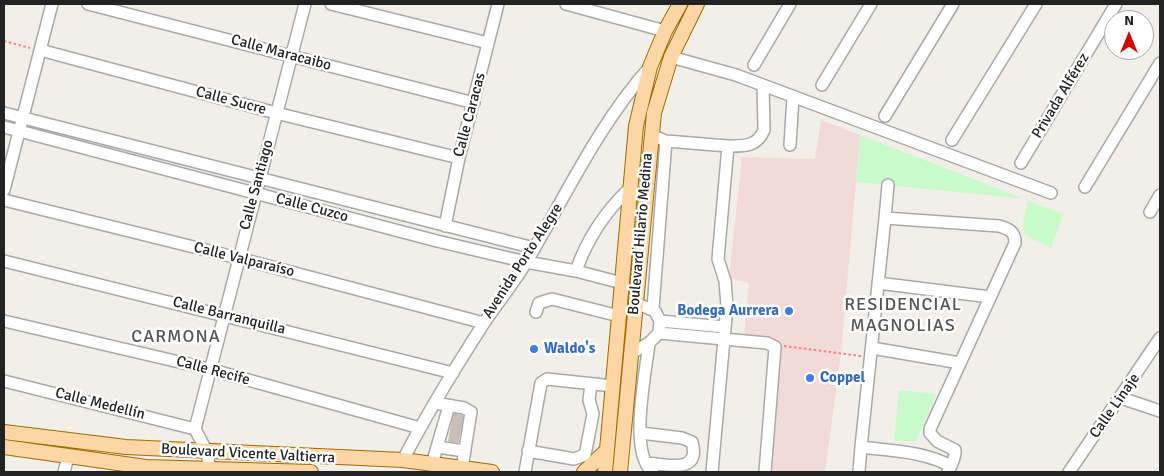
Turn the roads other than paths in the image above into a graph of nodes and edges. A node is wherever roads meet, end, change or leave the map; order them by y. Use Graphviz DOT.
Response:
graph roads {
  1 [pos="52,4"];
  2 [pos="88,4"];
  3 [pos="305,4"];
  4 [pos="330,4"];
  5 [pos="498,4"];
  6 [pos="566,4"];
  7 [pos="680,4"];
  8 [pos="697,4"];
  9 [pos="790,4"];
  10 [pos="872,4"];
  11 [pos="954,4"];
  12 [pos="1036,4"];
  13 [pos="1116,4"];
  14 [pos="665,31"];
  15 [pos="488,43"];
  16 [pos="40,50"];
  17 [pos="291,56"];
  18 [pos="671,57"];
  19 [pos="1160,64"];
  20 [pos="754,65"];
  21 [pos="650,67"];
  22 [pos="822,85"];
  23 [pos="763,86"];
  24 [pos="793,97"];
  25 [pos="474,103"];
  26 [pos="4,113"];
  27 [pos="276,113"];
  28 [pos="885,116"];
  29 [pos="22,117"];
  30 [pos="4,126"];
  31 [pos="20,130"];
  32 [pos="651,135"];
  33 [pos="666,140"];
  34 [pos="952,140"];
  35 [pos="790,145"];
  36 [pos="728,146"];
  37 [pos="459,158"];
  38 [pos="1021,163"];
  39 [pos="258,179"];
  40 [pos="888,185"];
  41 [pos="1085,187"];
  42 [pos="629,189"];
  43 [pos="4,190"];
  44 [pos="1051,193"];
  45 [pos="255,194"];
  46 [pos="1160,195"];
  47 [pos="4,200"];
  48 [pos="1150,212"];
  49 [pos="885,218"];
  50 [pos="444,226"];
  51 [pos="534,248"];
  52 [pos="238,258"];
  53 [pos="4,261"];
  54 [pos="526,262"];
  55 [pos="576,271"];
  56 [pos="622,283"];
  57 [pos="878,283"];
  58 [pos="990,297"];
  59 [pos="635,303"];
  60 [pos="652,308"];
  61 [pos="536,312"];
  62 [pos="224,314"];
  63 [pos="618,316"];
  64 [pos="4,321"];
  65 [pos="660,321"];
  66 [pos="484,324"];
  67 [pos="725,332"];
  68 [pos="659,333"];
  69 [pos="1160,338"];
  70 [pos="649,343"];
  71 [pos="871,353"];
  72 [pos="630,354"];
  73 [pos="960,363"];
  74 [pos="209,370"];
  75 [pos="453,373"];
  76 [pos="4,380"];
  77 [pos="591,384"];
  78 [pos="613,386"];
  79 [pos="1121,398"];
  80 [pos="434,403"];
  81 [pos="449,406"];
  82 [pos="1160,411"];
  83 [pos="420,428"];
  84 [pos="195,429"];
  85 [pos="4,432"];
  86 [pos="641,433"];
  87 [pos="437,446"];
  88 [pos="4,447"];
  89 [pos="862,447"];
  90 [pos="607,450"];
  91 [pos="465,451"];
  92 [pos="528,451"];
  93 [pos="207,452"];
  94 [pos="68,457"];
  95 [pos="403,460"];
  96 [pos="646,463"];
  97 [pos="432,464"];
  98 [pos="462,468"];
  99 [pos="623,469"];
  100 [pos="950,469"];
  101 [pos="210,471"];
  102 [pos="859,471"];
  103 [pos="64,472"];
  104 [pos="311,472"];
  105 [pos="492,472"];
  106 [pos="525,472"];
  107 [pos="584,472"];
  108 [pos="605,472"];
  109 [pos="653,472"];
  110 [pos="712,472"];
  111 [pos="765,472"];
  112 [pos="1069,472"];
  1 -- 16 [label="street"];
  2 -- 17 [label="street, Calle Maracaibo"];
  3 -- 17 [label="street, Calle Santiago"];
  4 -- 15 [label="street"];
  5 -- 15 [label="street, Calle Caracas"];
  6 -- 14 [label="street"];
  7 -- 14 [label="main road, Boulevard Hilario Medina"];
  8 -- 18 [label="main road, Boulevard Hilario Medina"];
  9 -- 20 [label="street"];
  10 -- 22 [label="street"];
  11 -- 28 [label="street"];
  12 -- 34 [label="street"];
  13 -- 38 [label="street, Privada Alférez"];
  14 -- 21 [label="main road, Boulevard Hilario Medina"];
  15 -- 25 [label="street, Calle Caracas"];
  16 -- 27 [label="street, Calle Sucre"];
  16 -- 29 [label="street"];
  17 -- 25 [label="street, Calle Maracaibo"];
  17 -- 27 [label="street, Calle Santiago"];
  18 -- 23 [label="street"];
  18 -- 32 [label="main road, Boulevard Hilario Medina"];
  19 -- 41 [label="street"];
  21 -- 42 [label="main road, Boulevard Hilario Medina"];
  21 -- 51 [label="street, Avenida Porto Alegre"];
  23 -- 24 [label="street"];
  23 -- 36 [label="street"];
  24 -- 35 [label="street"];
  24 -- 44 [label="street"];
  25 -- 37 [label="street, Calle Caracas"];
  26 -- 29 [label="street, Calle Cuzco"];
  27 -- 37 [label="street, Calle Sucre"];
  27 -- 39 [label="street, Calle Santiago"];
  29 -- 31 [label="street"];
  29 -- 39 [label="street, Calle Cuzco"];
  30 -- 31 [label="street, Calle Cuzco"];
  31 -- 43 [label="street"];
  31 -- 45 [label="street, Calle Cuzco"];
  32 -- 33 [label="street"];
  32 -- 59 [label="main road, Boulevard Hilario Medina"];
  33 -- 36 [label="street"];
  33 -- 60 [label="street"];
  36 -- 67 [label="street"];
  37 -- 50 [label="street, Calle Caracas"];
  39 -- 45 [label="street, Calle Santiago"];
  39 -- 50 [label="street, Calle Cuzco"];
  40 -- 49 [label="street"];
  42 -- 55 [label="street"];
  42 -- 56 [label="main road, Boulevard Hilario Medina"];
  45 -- 52 [label="street, Calle Santiago"];
  45 -- 54 [label="street, Calle Cuzco"];
  46 -- 48 [label="street"];
  47 -- 52 [label="street, Calle Valparaíso"];
  49 -- 57 [label="street"];
  49 -- 58 [label="street"];
  50 -- 51 [label="street, Calle Cuzco"];
  51 -- 54 [label="street, Avenida Porto Alegre"];
  52 -- 62 [label="street, Calle Santiago"];
  52 -- 66 [label="street, Calle Valparaíso"];
  53 -- 62 [label="street, Calle Barranquilla"];
  54 -- 55 [label="street, Calle Cuzco"];
  54 -- 66 [label="street, Avenida Porto Alegre"];
  55 -- 56 [label="street, Calle Cuzco"];
  56 -- 63 [label="main road, Boulevard Hilario Medina"];
  57 -- 58 [label="street"];
  57 -- 71 [label="street"];
  58 -- 73 [label="street"];
  59 -- 60 [label="street"];
  59 -- 72 [label="main road, Boulevard Hilario Medina"];
  60 -- 65 [label="street"];
  61 -- 63 [label="street"];
  62 -- 74 [label="street, Calle Santiago"];
  62 -- 75 [label="street, Calle Barranquilla"];
  63 -- 78 [label="main road, Boulevard Hilario Medina"];
  64 -- 74 [label="street, Calle Recife"];
  65 -- 67 [label="street"];
  65 -- 68 [label="street"];
  66 -- 75 [label="street, Avenida Porto Alegre"];
  67 -- 68 [label="street"];
  67 -- 110 [label="street"];
  67 -- 111 [label="street"];
  68 -- 70 [label="street"];
  69 -- 79 [label="street, Calle Linaje"];
  70 -- 72 [label="street"];
  70 -- 86 [label="street"];
  71 -- 73 [label="street"];
  71 -- 89 [label="street"];
  72 -- 99 [label="main road, Boulevard Hilario Medina"];
  73 -- 100 [label="street"];
  74 -- 83 [label="street, Calle Recife"];
  74 -- 84 [label="street, Calle Santiago"];
  75 -- 80 [label="street, Avenida Porto Alegre"];
  76 -- 84 [label="street, Calle Medellín"];
  77 -- 78 [label="street"];
  77 -- 92 [label="street"];
  77 -- 92 [label="street"];
  78 -- 90 [label="main road, Boulevard Hilario Medina"];
  79 -- 82 [label="street"];
  79 -- 112 [label="street, Calle Linaje"];
  80 -- 81 [label="street"];
  80 -- 83 [label="street, Avenida Porto Alegre"];
  81 -- 87 [label="street"];
  81 -- 91 [label="street"];
  83 -- 95 [label="street, Avenida Porto Alegre"];
  84 -- 93 [label="street"];
  85 -- 93 [label="main road, Boulevard Vicente Valtierra"];
  86 -- 96 [label="street"];
  86 -- 96 [label="street"];
  87 -- 91 [label="street"];
  87 -- 97 [label="street"];
  88 -- 94 [label="main road, Boulevard Vicente Valtierra"];
  89 -- 100 [label="street"];
  89 -- 102 [label="street"];
  90 -- 107 [label="main road"];
  90 -- 108 [label="main road, Boulevard Hilario Medina"];
  91 -- 98 [label="street"];
  92 -- 106 [label="street"];
  93 -- 95 [label="main road, Boulevard Vicente Valtierra"];
  93 -- 101 [label="street"];
  94 -- 101 [label="main road, Boulevard Vicente Valtierra"];
  94 -- 103 [label="street"];
  95 -- 97 [label="main road, Boulevard Vicente Valtierra"];
  96 -- 109 [label="street"];
  97 -- 98 [label="main road, Boulevard Vicente Valtierra"];
  98 -- 105 [label="main road, Boulevard Vicente Valtierra"];
  101 -- 104 [label="main road, Boulevard Vicente Valtierra"];
}
